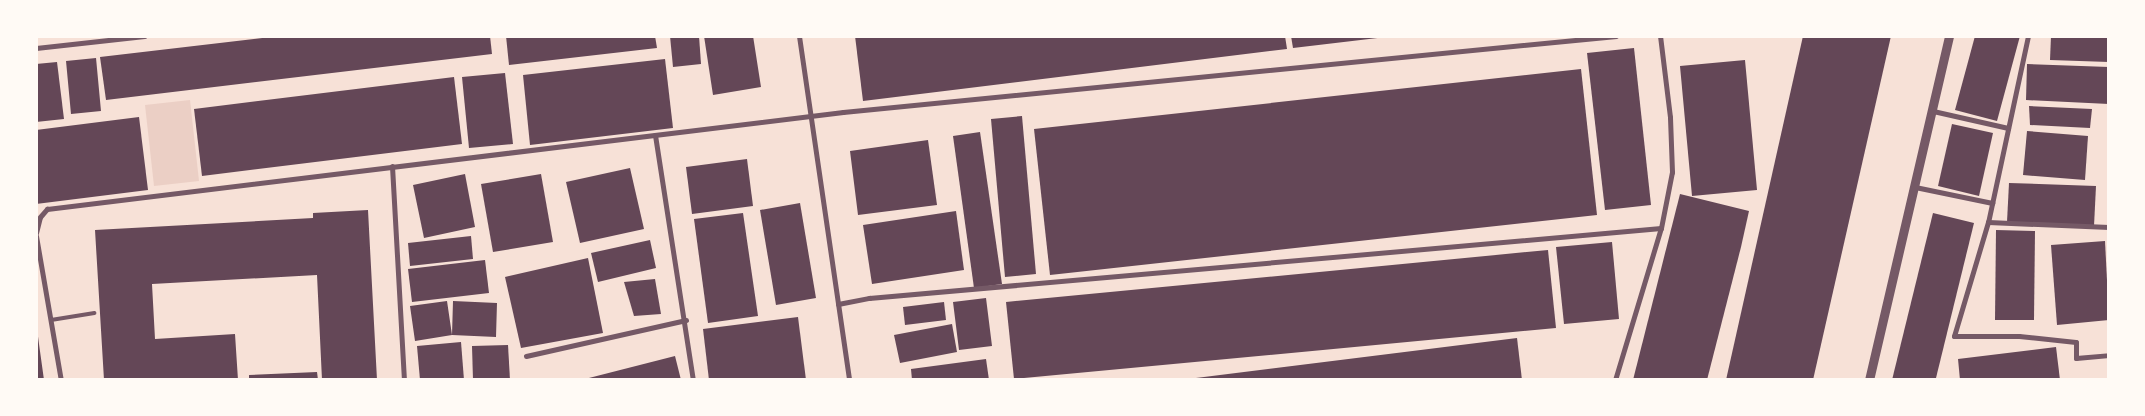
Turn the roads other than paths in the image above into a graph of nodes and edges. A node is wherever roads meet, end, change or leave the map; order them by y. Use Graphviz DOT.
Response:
graph roads {
  1 [pos="144,36"];
  2 [pos="799,36"];
  3 [pos="1616,36"];
  4 [pos="1660,36"];
  5 [pos="1949,36"];
  6 [pos="2028,36"];
  7 [pos="36,48"];
  8 [pos="1933,111"];
  9 [pos="812,116"];
  10 [pos="2008,128"];
  11 [pos="655,135"];
  12 [pos="392,166"];
  13 [pos="1915,188"];
  14 [pos="1992,203"];
  15 [pos="1988,222"];
  16 [pos="2109,227"];
  17 [pos="1661,228"];
  18 [pos="36,234"];
  19 [pos="838,304"];
  20 [pos="94,314"];
  21 [pos="51,320"];
  22 [pos="686,320"];
  23 [pos="2109,355"];
  24 [pos="526,356"];
  25 [pos="61,380"];
  26 [pos="404,380"];
  27 [pos="693,380"];
  28 [pos="849,380"];
  29 [pos="1615,380"];
  30 [pos="1869,380"];
  1 -- 7 [label="street"];
  2 -- 9 [label="street"];
  3 -- 9 [label="street"];
  4 -- 17 [label="street"];
  5 -- 8 [label="street"];
  6 -- 10 [label="street"];
  8 -- 10 [label="street"];
  8 -- 13 [label="street"];
  9 -- 11 [label="street"];
  9 -- 19 [label="street"];
  10 -- 14 [label="street"];
  11 -- 12 [label="street"];
  11 -- 22 [label="street"];
  12 -- 18 [label="street"];
  12 -- 26 [label="street"];
  13 -- 14 [label="street"];
  13 -- 30 [label="street"];
  14 -- 15 [label="street"];
  15 -- 16 [label="street"];
  15 -- 23 [label="street"];
  17 -- 19 [label="street"];
  17 -- 29 [label="street"];
  18 -- 21 [label="street"];
  19 -- 28 [label="street"];
  20 -- 21 [label="lane"];
  21 -- 25 [label="street"];
  22 -- 24 [label="street"];
  22 -- 27 [label="street"];
}
